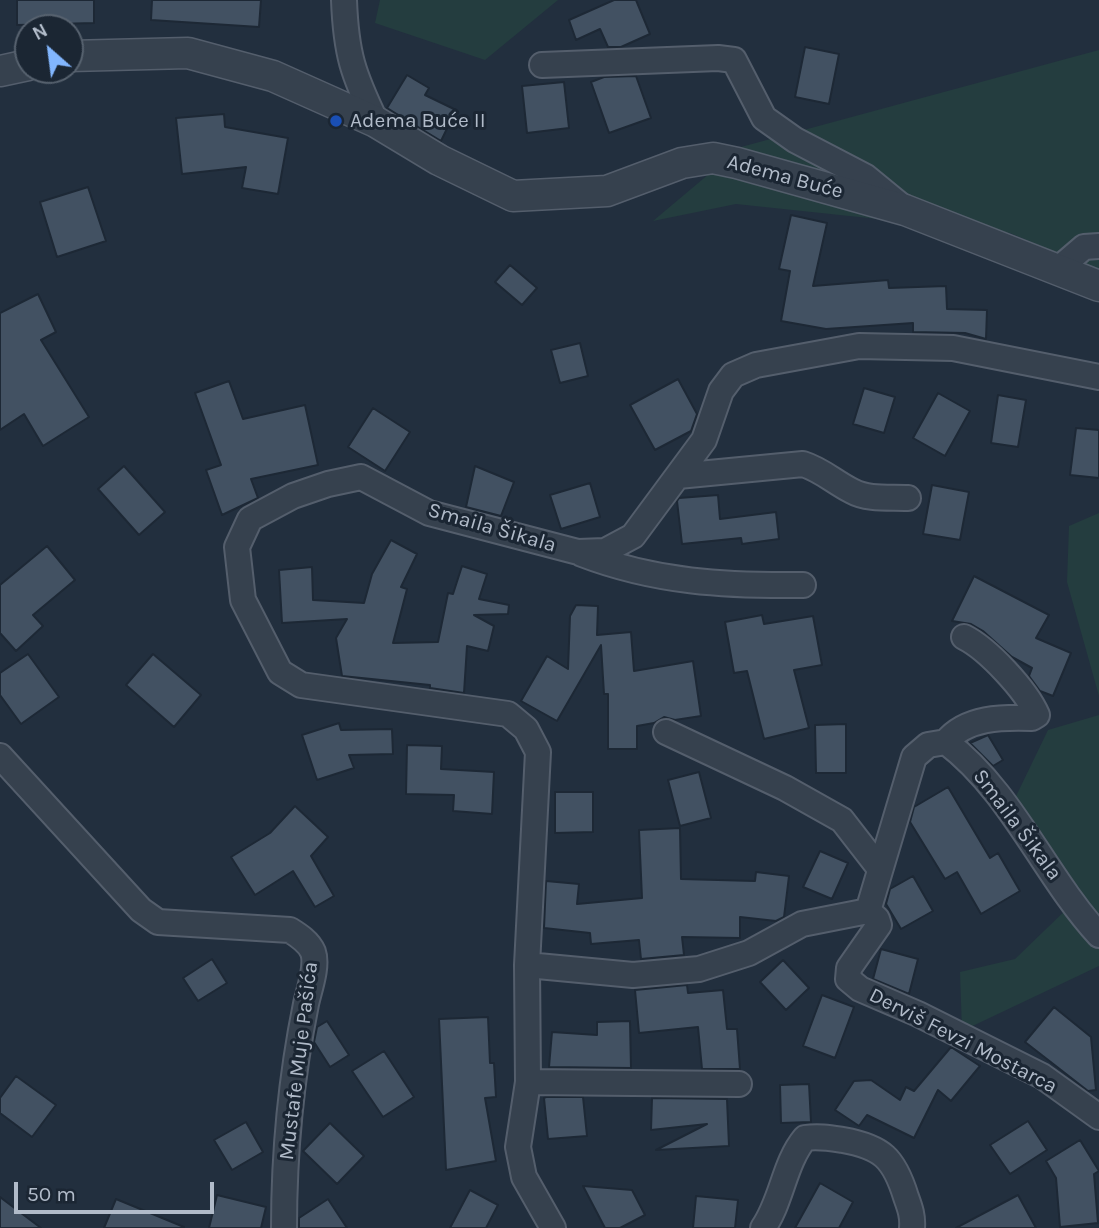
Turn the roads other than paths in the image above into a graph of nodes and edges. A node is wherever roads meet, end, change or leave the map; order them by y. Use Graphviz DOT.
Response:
graph roads {
  1 [pos="344,0"];
  2 [pos="84,56"];
  3 [pos="542,65"];
  4 [pos="376,122"];
  5 [pos="905,210"];
  6 [pos="1099,246"];
  7 [pos="1056,271"];
  8 [pos="1099,286"];
  9 [pos="1099,377"];
  10 [pos="678,476"];
  11 [pos="908,498"];
  12 [pos="578,552"];
  13 [pos="803,585"];
  14 [pos="964,637"];
  15 [pos="666,732"];
  16 [pos="946,742"];
  17 [pos="0,756"];
  18 [pos="880,869"];
  19 [pos="868,911"];
  20 [pos="1099,935"];
  21 [pos="527,965"];
  22 [pos="528,1082"];
  23 [pos="739,1084"];
  24 [pos="1099,1117"];
  25 [pos="284,1228"];
  26 [pos="553,1228"];
  27 [pos="764,1228"];
  28 [pos="912,1228"];
  1 -- 4 [label="street"];
  2 -- 4 [label="street, Adema Buće"];
  3 -- 5 [label="street, Adema Buće"];
  4 -- 5 [label="street, Adema Buće"];
  5 -- 7 [label="street, Adema Buće"];
  6 -- 7 [label="street"];
  7 -- 8 [label="street, Adema Buće"];
  9 -- 10 [label="street, Smaila Šikala"];
  10 -- 11 [label="street"];
  10 -- 12 [label="street, Smaila Šikala"];
  12 -- 13 [label="street"];
  12 -- 21 [label="street, Smaila Šikala"];
  14 -- 16 [label="street"];
  15 -- 18 [label="street"];
  16 -- 18 [label="street"];
  16 -- 20 [label="street, Smaila Šikala"];
  17 -- 25 [label="street, Mustafe Muje Pašića"];
  18 -- 19 [label="street"];
  19 -- 21 [label="street"];
  19 -- 24 [label="street, Derviš Fevzi Mostarca"];
  21 -- 22 [label="street, Smaila Šikala"];
  22 -- 23 [label="street"];
  22 -- 26 [label="street, Smaila Šikala"];
  27 -- 28 [label="street"];
}
